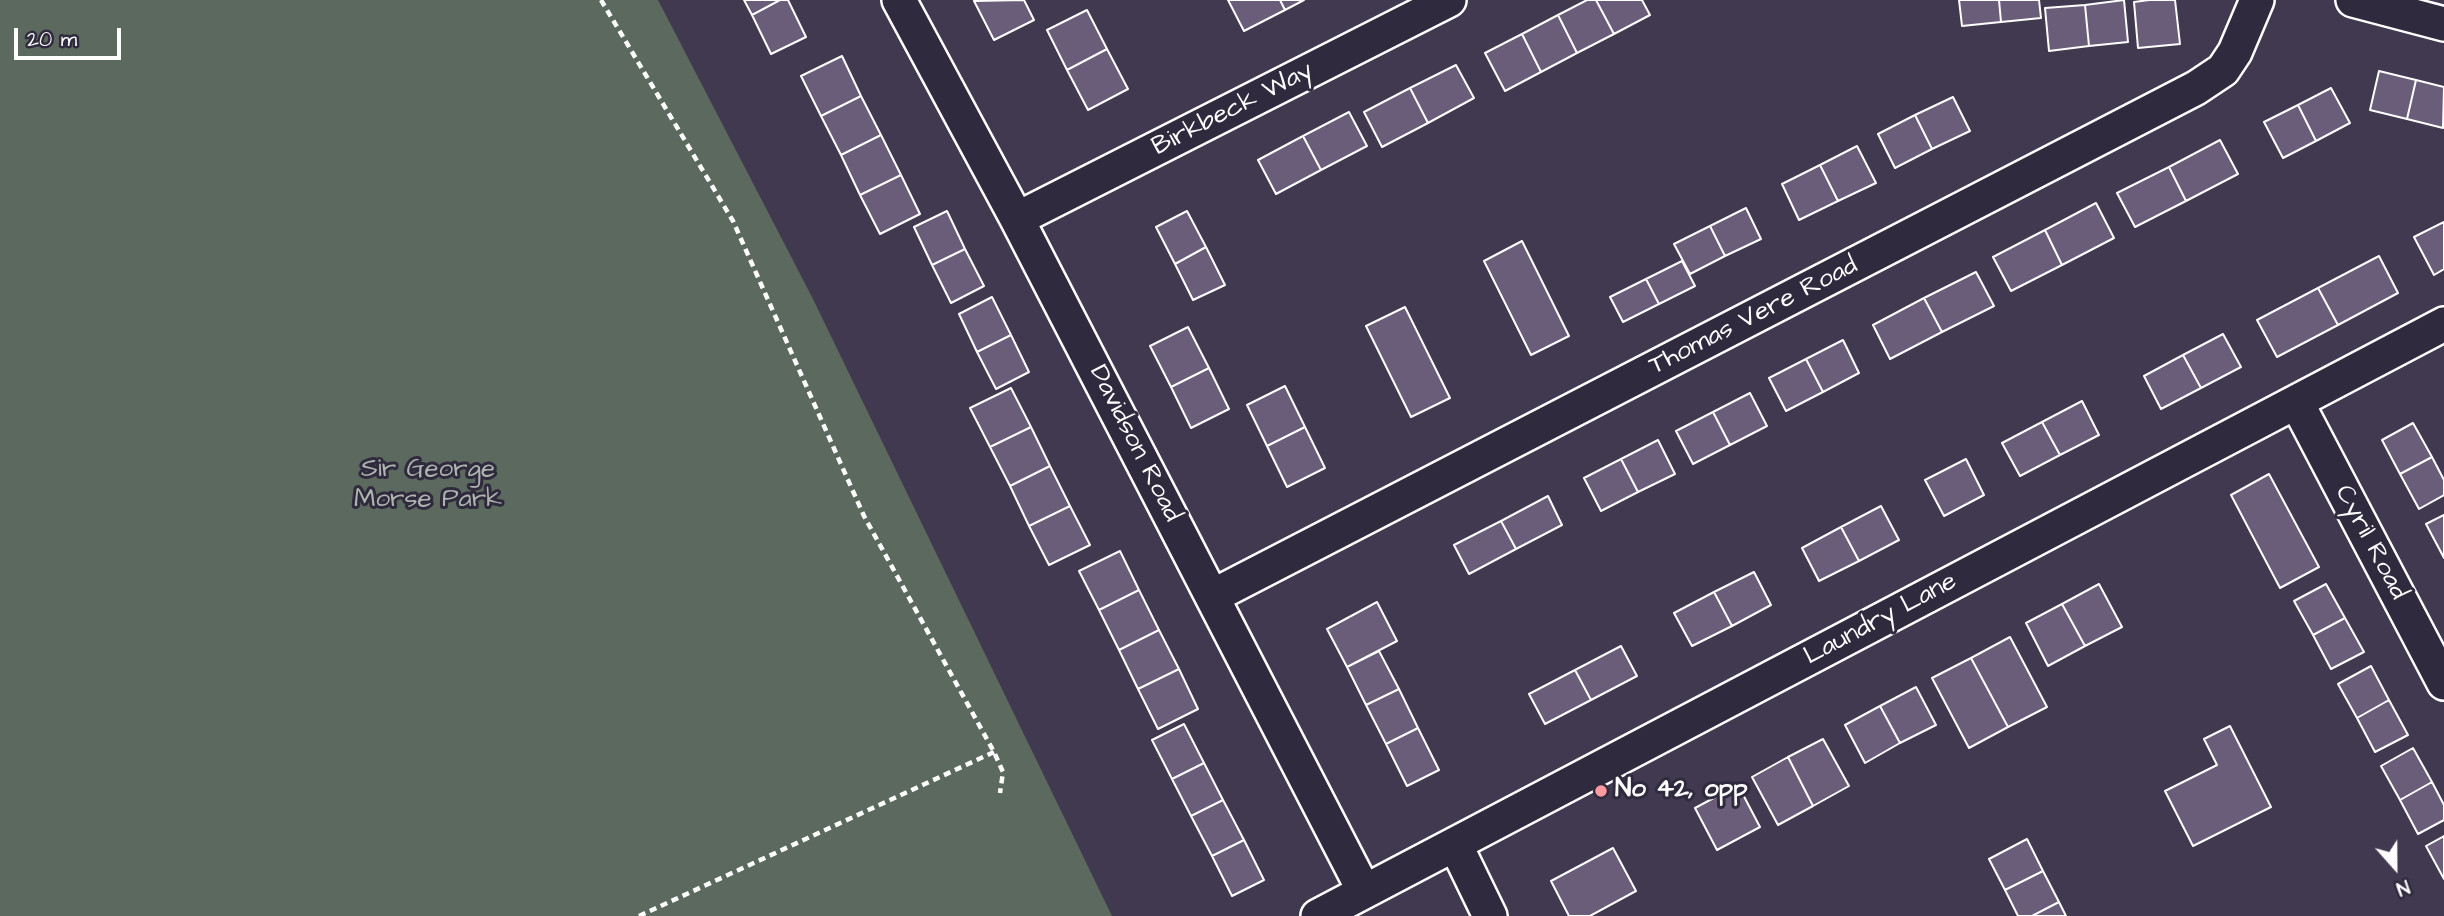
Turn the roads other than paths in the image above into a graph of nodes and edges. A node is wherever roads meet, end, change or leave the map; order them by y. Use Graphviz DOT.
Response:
graph roads {
  1 [pos="899,0"];
  2 [pos="1449,0"];
  3 [pos="2257,0"];
  4 [pos="2353,0"];
  5 [pos="2444,24"];
  6 [pos="1017,219"];
  7 [pos="2444,324"];
  8 [pos="2297,402"];
  9 [pos="1213,596"];
  10 [pos="2444,683"];
  11 [pos="1455,844"];
  12 [pos="1364,891"];
  13 [pos="1318,916"];
  14 [pos="1490,916"];
  1 -- 6 [label="street, Davidson Road"];
  2 -- 6 [label="street, Birkbeck Way"];
  3 -- 9 [label="street, Thomas Vere Road"];
  4 -- 5 [label="street"];
  6 -- 9 [label="street, Davidson Road"];
  7 -- 8 [label="street, Laundry Lane"];
  8 -- 10 [label="street, Cyril Road"];
  8 -- 11 [label="street, Laundry Lane"];
  9 -- 12 [label="street, Davidson Road"];
  11 -- 12 [label="street, Laundry Lane"];
  11 -- 14 [label="street"];
  12 -- 13 [label="street, Laundry Lane"];
}
